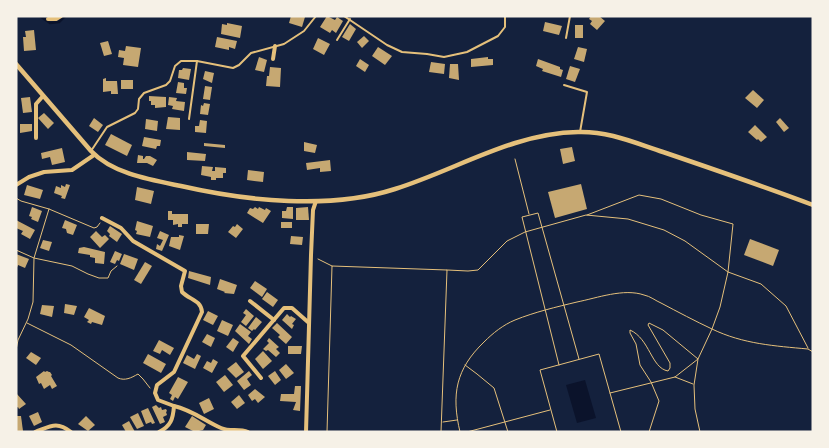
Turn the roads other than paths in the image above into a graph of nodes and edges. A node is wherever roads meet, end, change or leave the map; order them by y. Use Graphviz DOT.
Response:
graph roads {
  1 [pos="61,16"];
  2 [pos="316,16"];
  3 [pos="344,16"];
  4 [pos="505,16"];
  5 [pos="570,16"];
  6 [pos="48,19"];
  7 [pos="350,19"];
  8 [pos="566,38"];
  9 [pos="337,40"];
  10 [pos="275,46"];
  11 [pos="273,59"];
  12 [pos="197,61"];
  13 [pos="16,64"];
  14 [pos="564,85"];
  15 [pos="43,96"];
  16 [pos="189,119"];
  17 [pos="580,132"];
  18 [pos="36,138"];
  19 [pos="92,153"];
  20 [pos="16,184"];
  21 [pos="316,201"];
  22 [pos="813,205"];
  23 [pos="102,218"];
  24 [pos="250,301"];
  25 [pos="274,320"];
  26 [pos="309,323"];
  27 [pos="261,378"];
  28 [pos="174,406"];
  29 [pos="35,432"];
  30 [pos="71,432"];
  31 [pos="159,432"];
  32 [pos="248,432"];
  33 [pos="306,432"];
  1 -- 6 [label="street"];
  2 -- 10 [label="lane"];
  3 -- 7 [label="lane"];
  4 -- 7 [label="lane"];
  5 -- 8 [label="lane"];
  7 -- 9 [label="lane"];
  10 -- 11 [label="street"];
  10 -- 12 [label="lane"];
  12 -- 16 [label="lane"];
  12 -- 19 [label="lane"];
  13 -- 15 [label="street"];
  14 -- 17 [label="lane"];
  15 -- 18 [label="street"];
  15 -- 19 [label="street"];
  17 -- 21 [label="street"];
  17 -- 22 [label="street"];
  19 -- 20 [label="street"];
  19 -- 21 [label="street"];
  21 -- 26 [label="street"];
  23 -- 28 [label="street"];
  24 -- 25 [label="street"];
  25 -- 26 [label="street"];
  25 -- 27 [label="street"];
  26 -- 33 [label="street"];
  28 -- 31 [label="street"];
  28 -- 32 [label="street"];
  29 -- 30 [label="street"];
}
